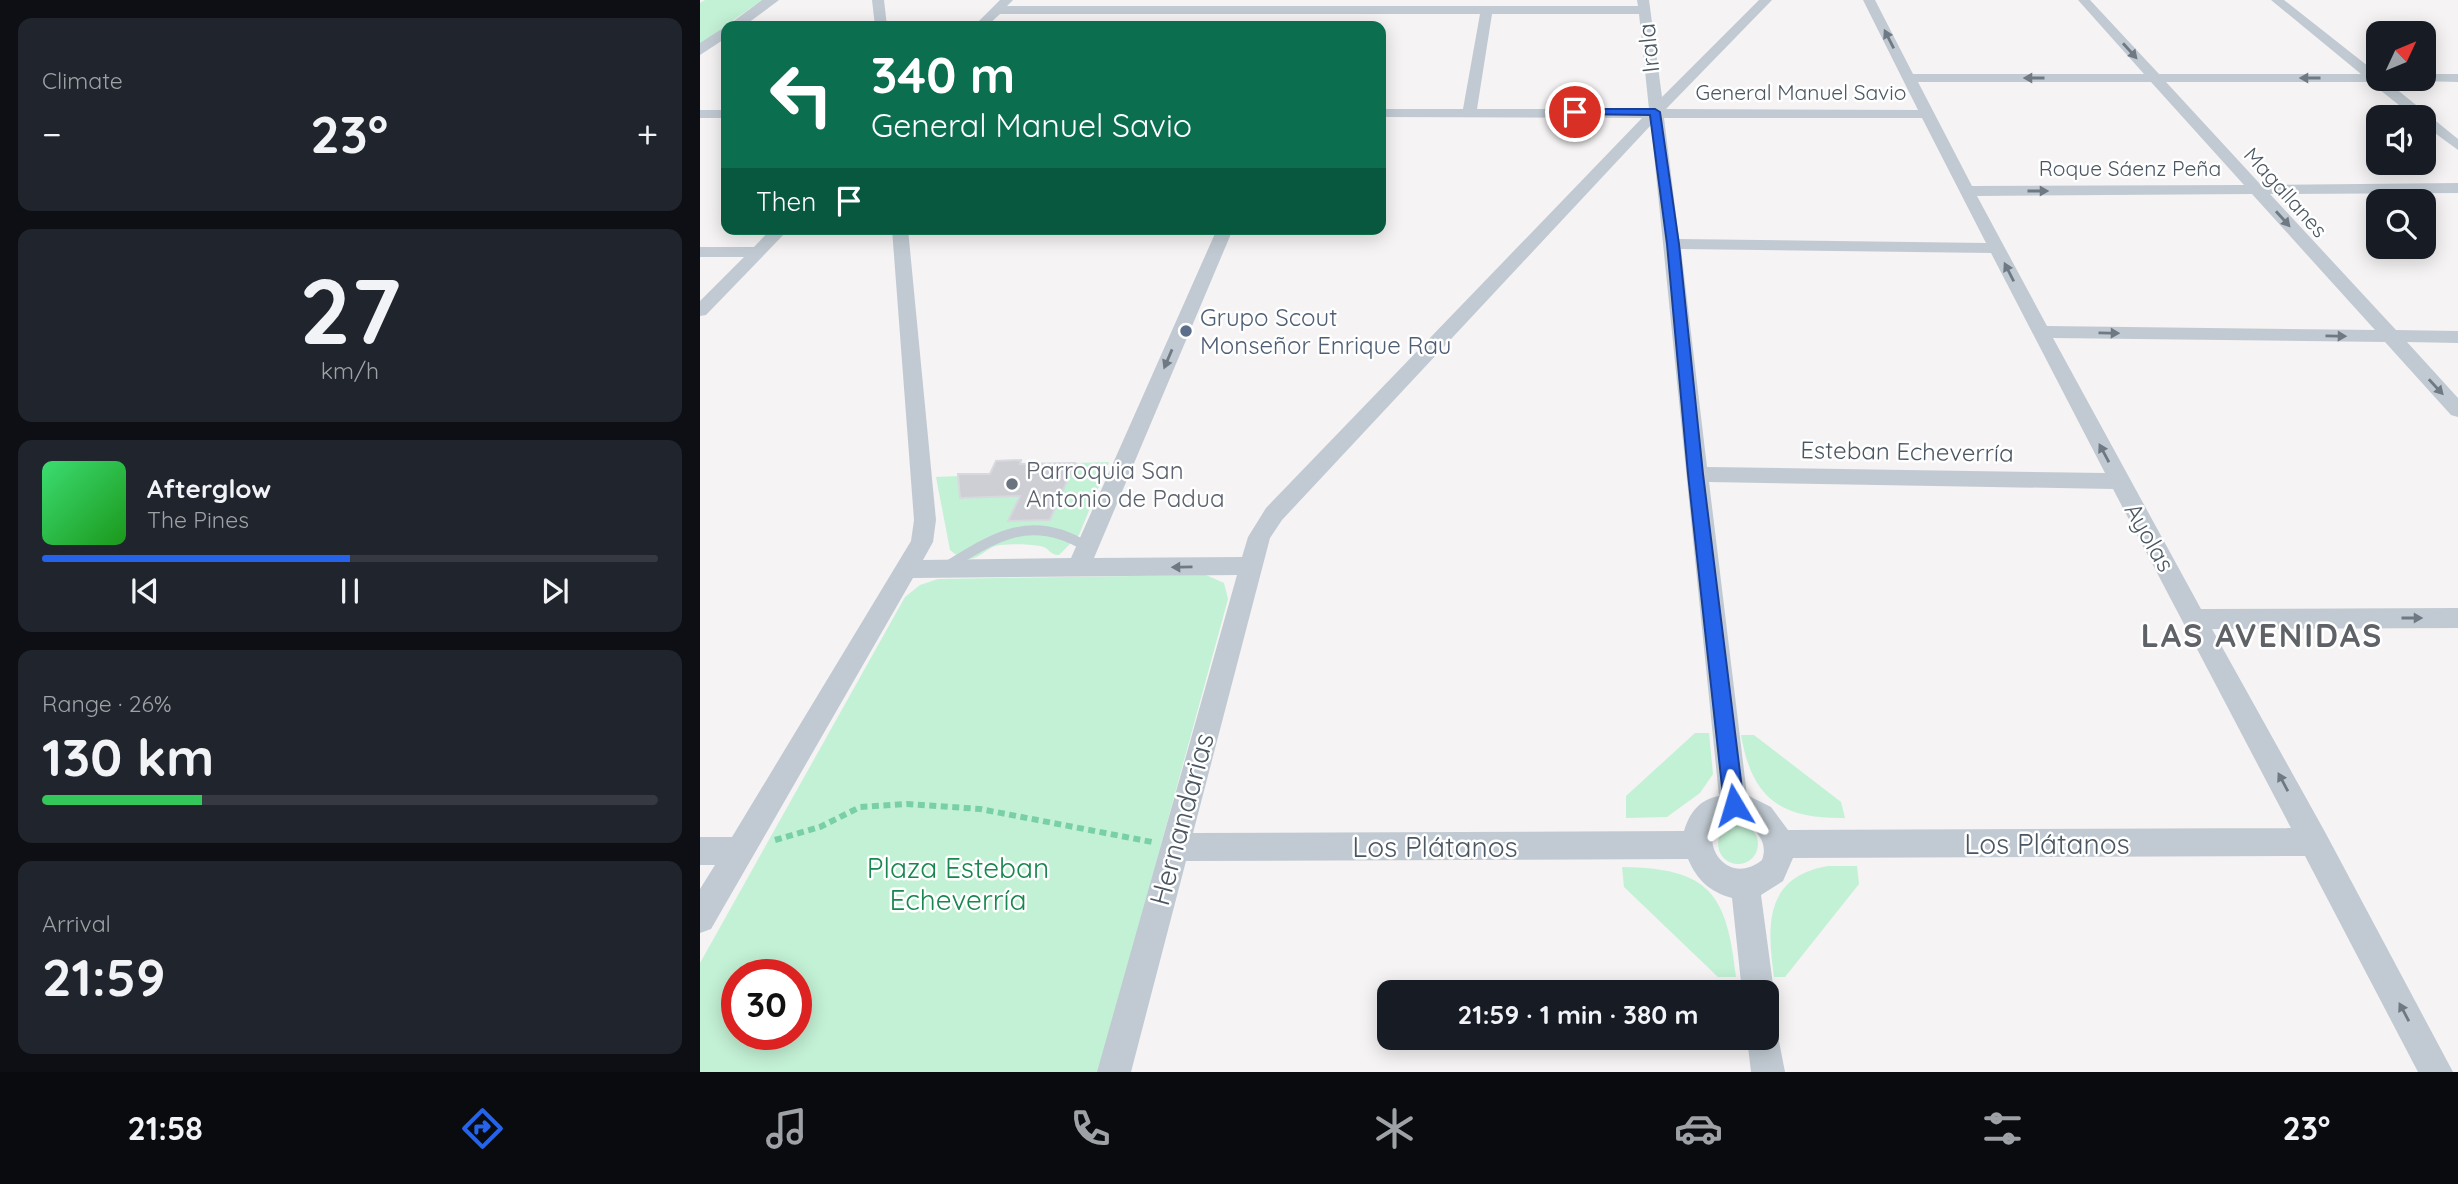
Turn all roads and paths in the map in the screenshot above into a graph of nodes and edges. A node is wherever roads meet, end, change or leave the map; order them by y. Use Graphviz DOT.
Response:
graph roads {
  1 [pos="772,0"];
  2 [pos="878,0"];
  3 [pos="1006,0"];
  4 [pos="1766,0"];
  5 [pos="1869,0"];
  6 [pos="2084,0"];
  7 [pos="2277,0"];
  8 [pos="1166,5"];
  9 [pos="1320,5"];
  10 [pos="1528,5"];
  11 [pos="1644,5"];
  12 [pos="997,10"];
  13 [pos="1487,10"];
  14 [pos="741,21"];
  15 [pos="880,21"];
  16 [pos="985,21"];
  17 [pos="1155,21"];
  18 [pos="721,35"];
  19 [pos="700,50"];
  20 [pos="2366,70"];
  21 [pos="1909,78"];
  22 [pos="2155,78"];
  23 [pos="2366,78"];
  24 [pos="2436,78"];
  25 [pos="2458,78"];
  26 [pos="2391,91"];
  27 [pos="2408,105"];
  28 [pos="1655,112"];
  29 [pos="1386,113"];
  30 [pos="1469,113"];
  31 [pos="700,114"];
  32 [pos="721,114"];
  33 [pos="1927,114"];
  34 [pos="2436,128"];
  35 [pos="2458,146"];
  36 [pos="2458,188"];
  37 [pos="2256,190"];
  38 [pos="1969,191"];
  39 [pos="775,235"];
  40 [pos="901,235"];
  41 [pos="1222,235"];
  42 [pos="1673,244"];
  43 [pos="1997,248"];
  44 [pos="760,251"];
  45 [pos="700,252"];
  46 [pos="700,311"];
  47 [pos="2041,332"];
  48 [pos="2389,337"];
  49 [pos="2458,337"];
  50 [pos="2458,410"];
  51 [pos="1695,474"];
  52 [pos="2118,481"];
  53 [pos="1082,558"];
  54 [pos="1250,566"];
  55 [pos="944,568"];
  56 [pos="906,569"];
  57 [pos="2458,618"];
  58 [pos="2197,619"];
  59 [pos="1734,805"];
  60 [pos="2315,842"];
  61 [pos="1779,844"];
  62 [pos="1697,845"];
  63 [pos="1173,847"];
  64 [pos="738,850"];
  65 [pos="700,851"];
  66 [pos="1745,884"];
  67 [pos="700,918"];
  68 [pos="1757,980"];
  69 [pos="1765,1050"];
  70 [pos="1114,1072"];
  71 [pos="1768,1072"];
  72 [pos="2436,1072"];
  1 -- 14 [label="street"];
  2 -- 15 [label="street"];
  3 -- 12 [label="street"];
  4 -- 28 [label="street, Hernandarias"];
  21 -- 5 [label="street, Ayolas, one-way"];
  6 -- 22 [label="street, Magallanes, one-way"];
  7 -- 20 [label="street"];
  8 -- 9 [label="street"];
  8 -- 12 [label="street"];
  8 -- 17 [label="street"];
  9 -- 13 [label="street"];
  10 -- 11 [label="street"];
  10 -- 13 [label="street"];
  11 -- 28 [label="street, Irala"];
  12 -- 16 [label="street"];
  13 -- 30 [label="street"];
  18 -- 19 [label="street"];
  22 -- 21 [label="street, General Manuel Savio, one-way"];
  21 -- 33 [label="street, Ayolas"];
  23 -- 22 [label="street, General Manuel Savio, one-way"];
  22 -- 37 [label="street, Magallanes"];
  24 -- 25 [label="street"];
  26 -- 27 [label="street"];
  28 -- 30 [label="street, General Manuel Savio"];
  28 -- 33 [label="street, General Manuel Savio"];
  28 -- 42 [label="street, Irala"];
  28 -- 54 [label="street, Hernandarias"];
  29 -- 30 [label="street, General Manuel Savio"];
  31 -- 32 [label="street"];
  33 -- 38 [label="street, Ayolas"];
  34 -- 35 [label="street"];
  36 -- 37 [label="street, Roque Sáenz Peña"];
  38 -- 37 [label="street, Roque Sáenz Peña, one-way"];
  37 -- 48 [label="street, Magallanes, one-way"];
  38 -- 43 [label="street, Ayolas"];
  39 -- 44 [label="street"];
  40 -- 56 [label="street"];
  41 -- 53 [label="street, one-way"];
  42 -- 43 [label="street"];
  42 -- 51 [label="street, Irala"];
  47 -- 43 [label="street, Ayolas, one-way"];
  44 -- 45 [label="street"];
  44 -- 46 [label="street"];
  47 -- 48 [label="street, one-way"];
  52 -- 47 [label="street, Ayolas, one-way"];
  48 -- 49 [label="street"];
  48 -- 50 [label="street, Magallanes, one-way"];
  51 -- 52 [label="street, Esteban Echeverría"];
  51 -- 59 [label="street, Irala"];
  52 -- 58 [label="street, Ayolas"];
  54 -- 53 [label="street, one-way"];
  53 -- 55 [label="street"];
  53 -- 55 [label="lane"];
  54 -- 63 [label="street, Hernandarias"];
  55 -- 56 [label="street"];
  56 -- 64 [label="street"];
  58 -- 57 [label="street, one-way"];
  60 -- 58 [label="street, Ayolas, one-way"];
  59 -- 61 [label="street"];
  59 -- 62 [label="street"];
  60 -- 61 [label="street, Los Plátanos"];
  72 -- 60 [label="street, Ayolas, one-way"];
  61 -- 66 [label="street"];
  62 -- 63 [label="street, Los Plátanos"];
  62 -- 66 [label="street"];
  63 -- 64 [label="path"];
  63 -- 70 [label="street, Hernandarias"];
  64 -- 65 [label="street"];
  64 -- 67 [label="street"];
  66 -- 68 [label="street"];
  69 -- 71 [label="street"];
}
